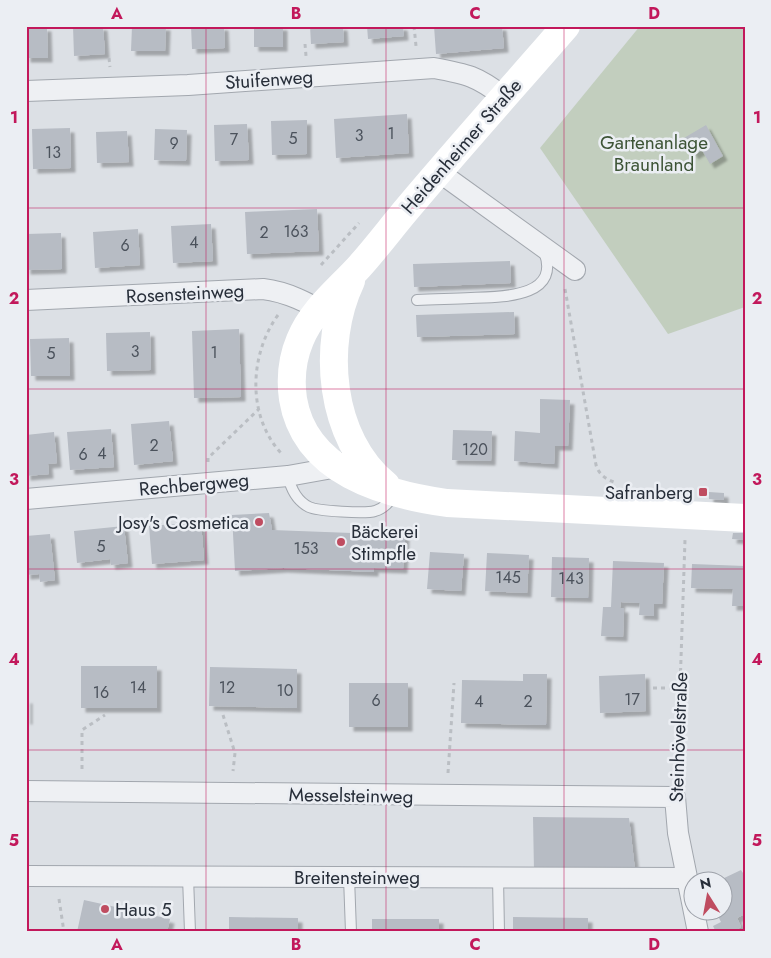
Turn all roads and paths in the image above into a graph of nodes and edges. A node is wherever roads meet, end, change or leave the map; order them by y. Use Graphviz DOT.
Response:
graph roads {
  1 [pos="566,26"];
  2 [pos="26,90"];
  3 [pos="504,97"];
  4 [pos="439,172"];
  5 [pos="364,217"];
  6 [pos="538,242"];
  7 [pos="567,264"];
  8 [pos="320,267"];
  9 [pos="294,296"];
  10 [pos="26,300"];
  11 [pos="417,300"];
  12 [pos="328,314"];
  13 [pos="259,409"];
  14 [pos="347,461"];
  15 [pos="297,475"];
  16 [pos="210,483"];
  17 [pos="621,484"];
  18 [pos="395,493"];
  19 [pos="26,499"];
  20 [pos="745,518"];
  21 [pos="676,539"];
  22 [pos="454,683"];
  23 [pos="653,688"];
  24 [pos="680,688"];
  25 [pos="105,715"];
  26 [pos="223,715"];
  27 [pos="26,792"];
  28 [pos="82,792"];
  29 [pos="231,794"];
  30 [pos="447,796"];
  31 [pos="675,797"];
  32 [pos="685,870"];
  33 [pos="26,876"];
  34 [pos="55,876"];
  35 [pos="188,876"];
  36 [pos="349,877"];
  37 [pos="498,878"];
  38 [pos="684,878"];
  39 [pos="64,932"];
  40 [pos="190,932"];
  41 [pos="351,932"];
  42 [pos="499,932"];
  1 -- 3 [label="main road, Heidenheimer Straße"];
  2 -- 3 [label="street, Stuifenweg"];
  3 -- 4 [label="main road, Heidenheimer Straße"];
  4 -- 6 [label="street"];
  4 -- 12 [label="main road, Heidenheimer Straße"];
  5 -- 8 [label="path"];
  6 -- 7 [label="street"];
  6 -- 11 [label="lane"];
  7 -- 17 [label="path"];
  9 -- 10 [label="street, Rosensteinweg"];
  9 -- 12 [label="street, Rosensteinweg"];
  9 -- 13 [label="path"];
  12 -- 14 [label="main road, Heidenheimer Straße"];
  12 -- 14 [label="main road, Heidenheimer Straße"];
  13 -- 15 [label="path"];
  13 -- 16 [label="path"];
  14 -- 15 [label="street, Rechbergweg"];
  14 -- 18 [label="main road, Heidenheimer Straße"];
  15 -- 16 [label="street, Rechbergweg"];
  15 -- 18 [label="lane"];
  16 -- 19 [label="street, Rechbergweg"];
  18 -- 20 [label="main road, Heidenheimer Straße"];
  21 -- 24 [label="path, Steinhövelstraße"];
  22 -- 30 [label="path"];
  23 -- 24 [label="path"];
  24 -- 31 [label="path, Steinhövelstraße"];
  25 -- 28 [label="path"];
  26 -- 29 [label="path"];
  27 -- 28 [label="street, Messelsteinweg"];
  28 -- 29 [label="street, Messelsteinweg"];
  29 -- 30 [label="street, Messelsteinweg"];
  30 -- 31 [label="street, Messelsteinweg"];
  31 -- 32 [label="street, Steinhövelstraße"];
  33 -- 34 [label="street, Breitensteinweg"];
  34 -- 35 [label="street, Breitensteinweg"];
  34 -- 39 [label="path"];
  35 -- 36 [label="street, Breitensteinweg"];
  35 -- 40 [label="lane"];
  36 -- 37 [label="street, Breitensteinweg"];
  36 -- 41 [label="lane"];
  37 -- 38 [label="street, Breitensteinweg"];
  37 -- 42 [label="lane"];
}
